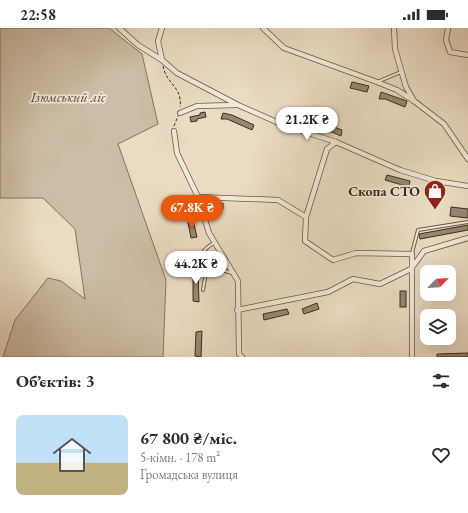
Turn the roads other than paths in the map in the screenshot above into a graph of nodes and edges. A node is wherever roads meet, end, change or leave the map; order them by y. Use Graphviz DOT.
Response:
graph roads {
  1 [pos="119,28"];
  2 [pos="127,28"];
  3 [pos="162,28"];
  4 [pos="263,28"];
  5 [pos="394,28"];
  6 [pos="448,28"];
  7 [pos="127,34"];
  8 [pos="468,55"];
  9 [pos="162,60"];
  10 [pos="402,71"];
  11 [pos="377,82"];
  12 [pos="414,101"];
  13 [pos="238,105"];
  14 [pos="180,113"];
  15 [pos="174,131"];
  16 [pos="336,142"];
  17 [pos="468,159"];
  18 [pos="468,185"];
  19 [pos="198,197"];
  20 [pos="306,217"];
  21 [pos="468,222"];
  22 [pos="468,238"];
  23 [pos="214,241"];
  24 [pos="210,245"];
  25 [pos="218,247"];
  26 [pos="412,254"];
  27 [pos="225,259"];
  28 [pos="213,268"];
  29 [pos="411,269"];
  30 [pos="234,274"];
  31 [pos="203,290"];
  32 [pos="238,310"];
  33 [pos="242,357"];
  34 [pos="412,357"];
  1 -- 7 [label="street"];
  2 -- 7 [label="street"];
  3 -- 9 [label="street"];
  4 -- 11 [label="street"];
  5 -- 10 [label="street"];
  6 -- 8 [label="street"];
  7 -- 9 [label="street"];
  9 -- 13 [label="street"];
  10 -- 11 [label="lane"];
  10 -- 12 [label="street"];
  11 -- 12 [label="street"];
  12 -- 17 [label="street"];
  13 -- 14 [label="street"];
  13 -- 16 [label="street"];
  15 -- 19 [label="street"];
  16 -- 18 [label="street"];
  16 -- 20 [label="street"];
  19 -- 20 [label="street"];
  19 -- 23 [label="street"];
  20 -- 26 [label="street"];
  21 -- 26 [label="lane"];
  22 -- 29 [label="street"];
  23 -- 24 [label="lane"];
  23 -- 25 [label="street"];
  24 -- 25 [label="lane"];
  24 -- 28 [label="lane"];
  25 -- 27 [label="street"];
  26 -- 29 [label="street"];
  27 -- 28 [label="lane"];
  27 -- 30 [label="street"];
  28 -- 30 [label="lane"];
  28 -- 31 [label="lane"];
  29 -- 32 [label="street"];
  29 -- 34 [label="street"];
  30 -- 32 [label="street"];
  32 -- 33 [label="street"];
}
